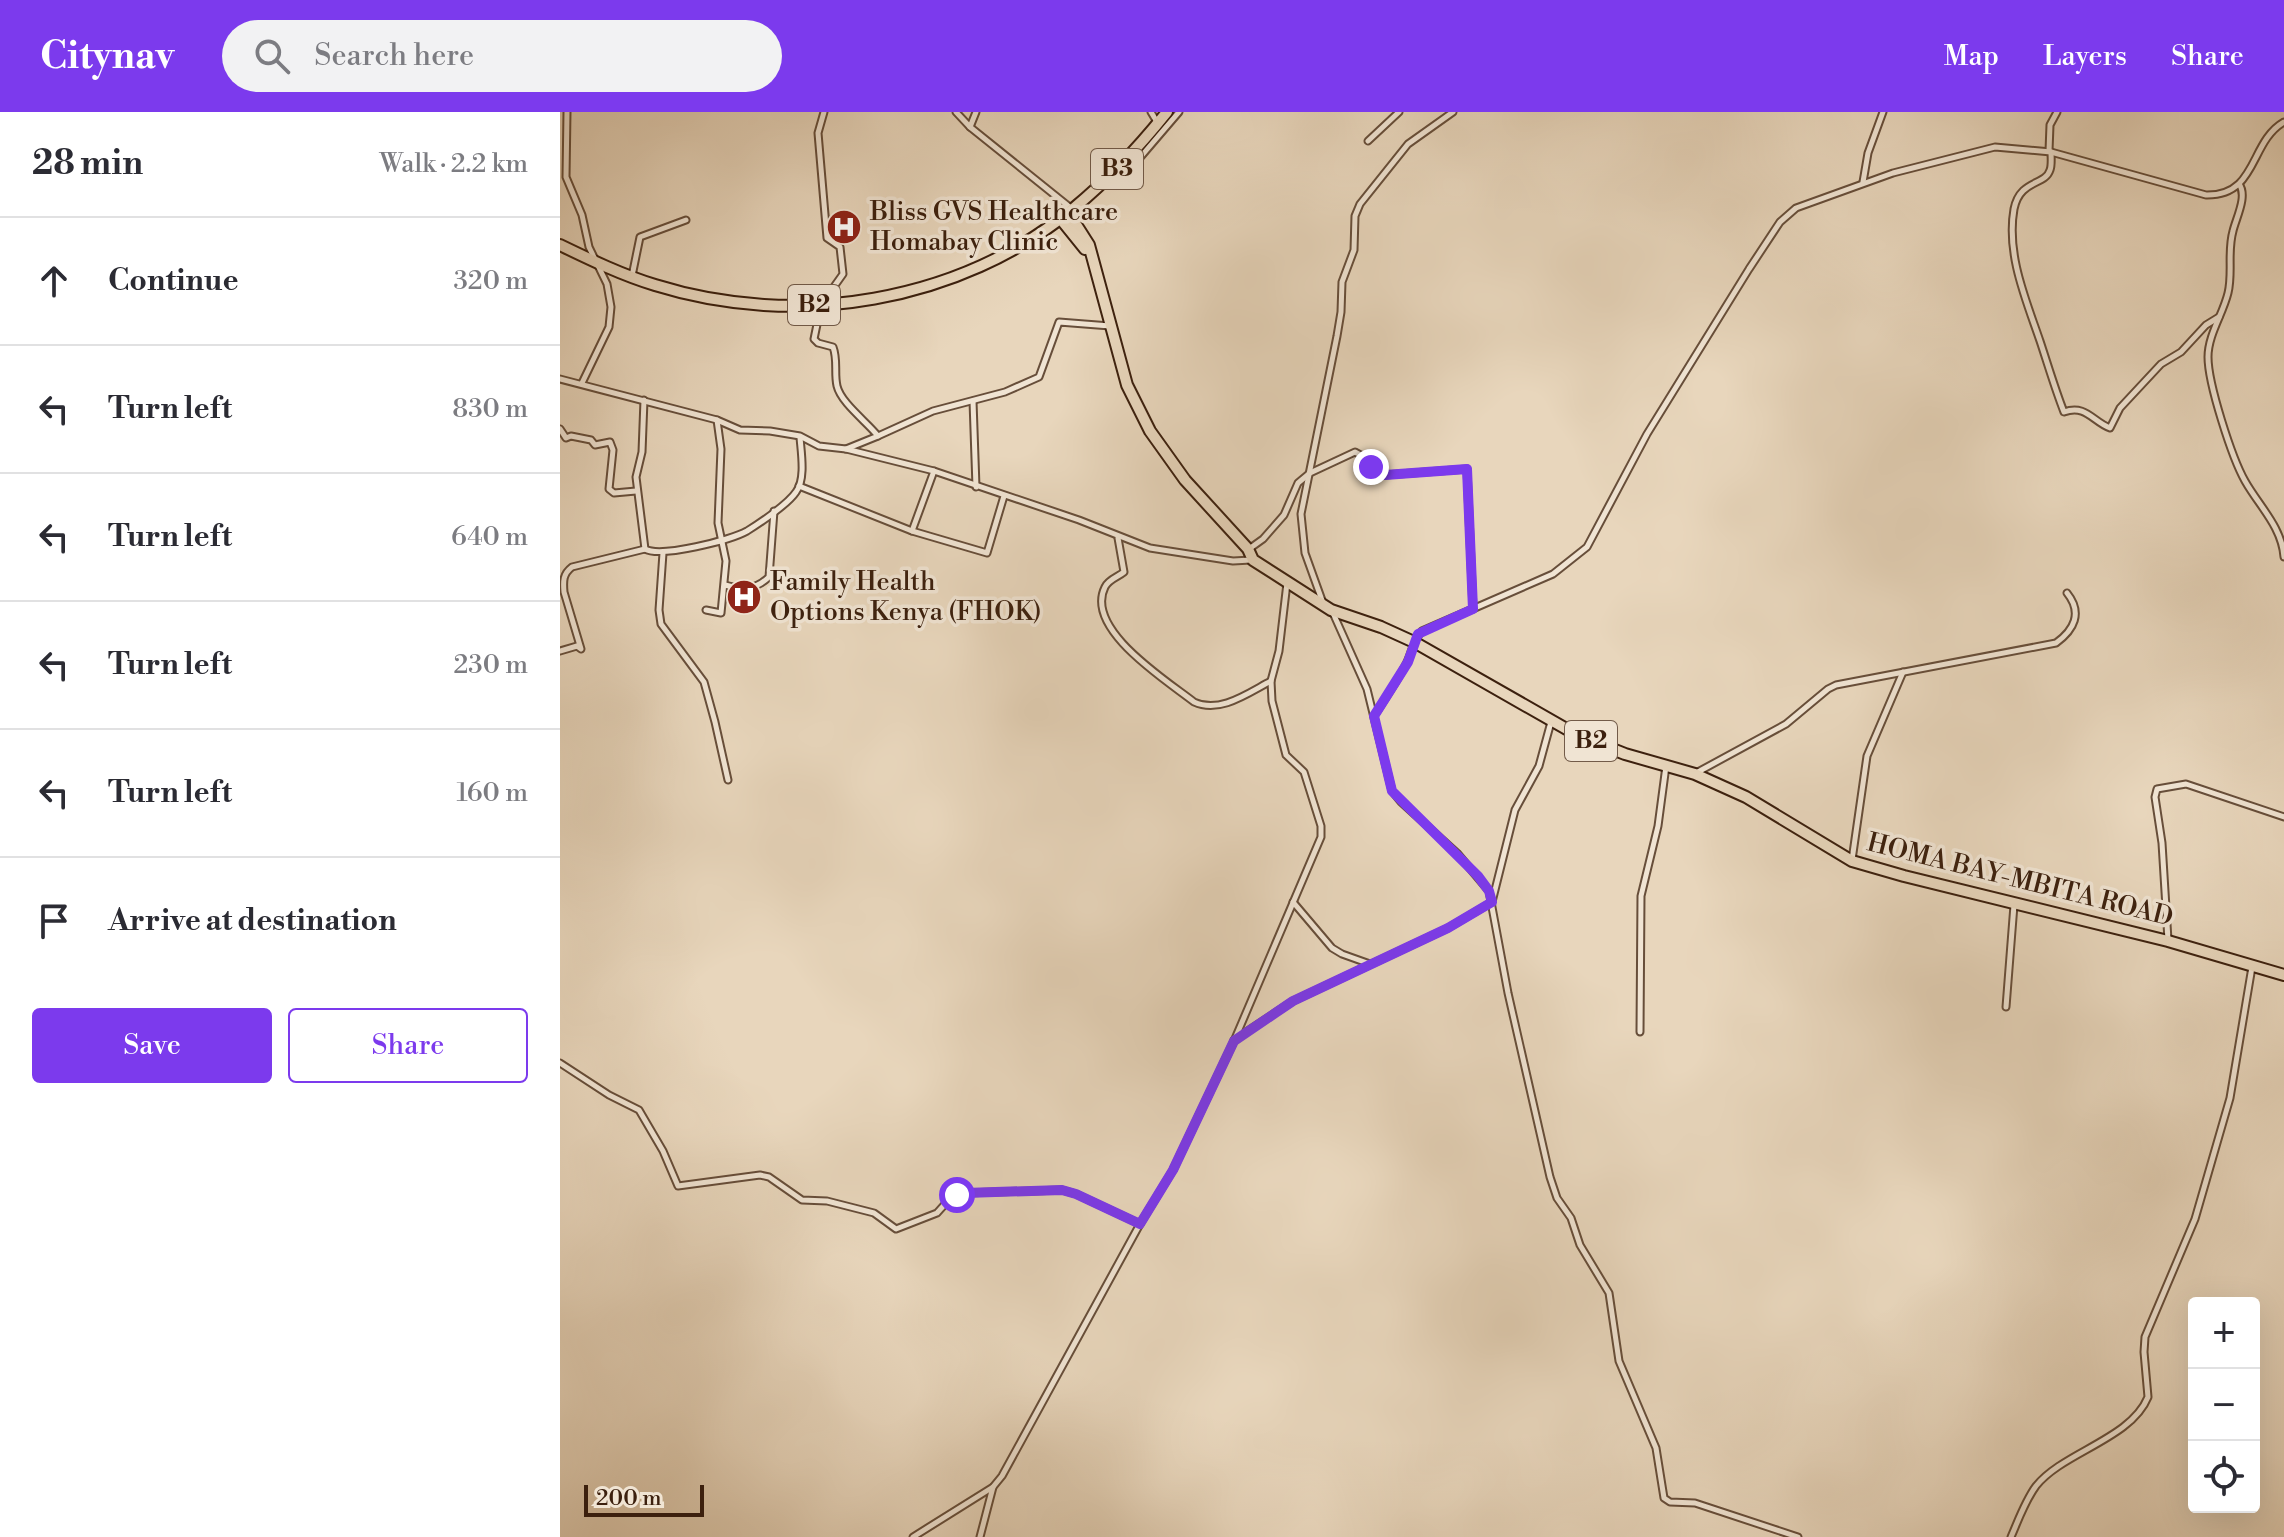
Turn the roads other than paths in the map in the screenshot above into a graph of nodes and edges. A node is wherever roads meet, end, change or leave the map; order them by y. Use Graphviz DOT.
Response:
graph roads {
  1 [pos="567,112"];
  2 [pos="824,112"];
  3 [pos="956,112"];
  4 [pos="976,112"];
  5 [pos="1151,112"];
  6 [pos="1167,112"];
  7 [pos="1179,112"];
  8 [pos="1399,112"];
  9 [pos="1453,112"];
  10 [pos="1883,112"];
  11 [pos="2057,112"];
  12 [pos="2284,122"];
  13 [pos="1160,126"];
  14 [pos="970,127"];
  15 [pos="1368,141"];
  16 [pos="2050,152"];
  17 [pos="1863,182"];
  18 [pos="2239,184"];
  19 [pos="1067,213"];
  20 [pos="686,220"];
  21 [pos="560,245"];
  22 [pos="599,264"];
  23 [pos="631,277"];
  24 [pos="821,305"];
  25 [pos="2219,317"];
  26 [pos="1111,326"];
  27 [pos="560,379"];
  28 [pos="582,383"];
  29 [pos="644,400"];
  30 [pos="973,401"];
  31 [pos="717,420"];
  32 [pos="560,429"];
  33 [pos="800,436"];
  34 [pos="878,436"];
  35 [pos="846,449"];
  36 [pos="934,471"];
  37 [pos="1310,473"];
  38 [pos="799,486"];
  39 [pos="976,487"];
  40 [pos="636,491"];
  41 [pos="1004,496"];
  42 [pos="774,510"];
  43 [pos="912,531"];
  44 [pos="1117,537"];
  45 [pos="722,538"];
  46 [pos="645,549"];
  47 [pos="663,553"];
  48 [pos="1250,555"];
  49 [pos="2284,557"];
  50 [pos="1287,583"];
  51 [pos="725,585"];
  52 [pos="2067,593"];
  53 [pos="1327,607"];
  54 [pos="1473,609"];
  55 [pos="706,610"];
  56 [pos="1414,642"];
  57 [pos="560,651"];
  58 [pos="1903,672"];
  59 [pos="1271,681"];
  60 [pos="1374,716"];
  61 [pos="1551,722"];
  62 [pos="1666,765"];
  63 [pos="1695,774"];
  64 [pos="728,780"];
  65 [pos="2284,817"];
  66 [pos="1852,861"];
  67 [pos="1293,902"];
  68 [pos="1492,902"];
  69 [pos="2014,904"];
  70 [pos="2168,941"];
  71 [pos="1370,964"];
  72 [pos="2252,966"];
  73 [pos="2284,975"];
  74 [pos="2006,1007"];
  75 [pos="1640,1032"];
  76 [pos="1234,1041"];
  77 [pos="560,1063"];
  78 [pos="1140,1224"];
  79 [pos="993,1487"];
  80 [pos="913,1537"];
  81 [pos="980,1537"];
  82 [pos="1798,1537"];
  83 [pos="2011,1537"];
  1 -- 22 [label="street"];
  2 -- 24 [label="street"];
  3 -- 14 [label="street"];
  4 -- 14 [label="street"];
  5 -- 13 [label="street"];
  6 -- 13 [label="highway, B3"];
  7 -- 13 [label="street"];
  8 -- 15 [label="street"];
  9 -- 37 [label="street"];
  10 -- 17 [label="street"];
  11 -- 16 [label="street"];
  12 -- 18 [label="street"];
  13 -- 19 [label="highway, B3"];
  14 -- 19 [label="street"];
  16 -- 17 [label="street"];
  16 -- 18 [label="street"];
  16 -- 25 [label="street"];
  17 -- 54 [label="street"];
  18 -- 25 [label="street"];
  19 -- 24 [label="highway, B2"];
  19 -- 26 [label="highway, HOMA BAY-MBITA ROAD / B2"];
  20 -- 23 [label="street"];
  21 -- 22 [label="highway, B2"];
  22 -- 23 [label="highway, B2"];
  22 -- 28 [label="street"];
  23 -- 24 [label="highway, B2"];
  24 -- 34 [label="street"];
  25 -- 49 [label="street"];
  26 -- 30 [label="street"];
  26 -- 48 [label="highway, HOMA BAY-MBITA ROAD / B2"];
  27 -- 28 [label="street"];
  28 -- 29 [label="street"];
  29 -- 31 [label="street"];
  29 -- 40 [label="street"];
  30 -- 34 [label="street"];
  30 -- 39 [label="street"];
  31 -- 33 [label="street"];
  31 -- 45 [label="street"];
  32 -- 40 [label="street"];
  33 -- 35 [label="street"];
  33 -- 38 [label="street"];
  34 -- 35 [label="street"];
  35 -- 36 [label="street"];
  36 -- 39 [label="street"];
  36 -- 43 [label="street"];
  37 -- 48 [label="street"];
  37 -- 53 [label="street"];
  37 -- 54 [label="street"];
  38 -- 42 [label="street"];
  38 -- 43 [label="street"];
  39 -- 41 [label="street"];
  40 -- 46 [label="street"];
  41 -- 43 [label="street"];
  41 -- 44 [label="street"];
  42 -- 45 [label="street"];
  42 -- 51 [label="street"];
  44 -- 48 [label="street"];
  44 -- 59 [label="street"];
  45 -- 47 [label="street"];
  45 -- 51 [label="street"];
  46 -- 47 [label="street"];
  46 -- 57 [label="street"];
  47 -- 64 [label="street"];
  48 -- 50 [label="highway, HOMA BAY-MBITA ROAD / B2"];
  50 -- 53 [label="highway, HOMA BAY-MBITA ROAD / B2"];
  50 -- 59 [label="street"];
  51 -- 55 [label="street"];
  52 -- 58 [label="street"];
  53 -- 56 [label="highway, HOMA BAY-MBITA ROAD / B2"];
  53 -- 60 [label="street"];
  54 -- 56 [label="street"];
  56 -- 60 [label="street"];
  56 -- 61 [label="highway, HOMA BAY-MBITA ROAD / B2"];
  58 -- 63 [label="street"];
  58 -- 66 [label="street"];
  59 -- 67 [label="street"];
  60 -- 68 [label="street"];
  61 -- 62 [label="highway, HOMA BAY-MBITA ROAD / B2"];
  61 -- 68 [label="street"];
  62 -- 63 [label="highway, HOMA BAY-MBITA ROAD / B2"];
  62 -- 75 [label="street"];
  63 -- 66 [label="highway, HOMA BAY-MBITA ROAD / B2"];
  65 -- 70 [label="street"];
  66 -- 69 [label="highway, HOMA BAY-MBITA ROAD / B2"];
  67 -- 71 [label="street"];
  67 -- 76 [label="street"];
  68 -- 71 [label="street"];
  68 -- 82 [label="street"];
  69 -- 70 [label="highway, HOMA BAY-MBITA ROAD / B2"];
  69 -- 74 [label="street"];
  70 -- 72 [label="highway, HOMA BAY-MBITA ROAD / B2"];
  71 -- 76 [label="street"];
  72 -- 73 [label="highway, HOMA BAY-MBITA ROAD / B2"];
  72 -- 83 [label="street"];
  76 -- 78 [label="street"];
  77 -- 78 [label="street"];
  78 -- 79 [label="street"];
  79 -- 80 [label="street"];
  79 -- 81 [label="street"];
}
